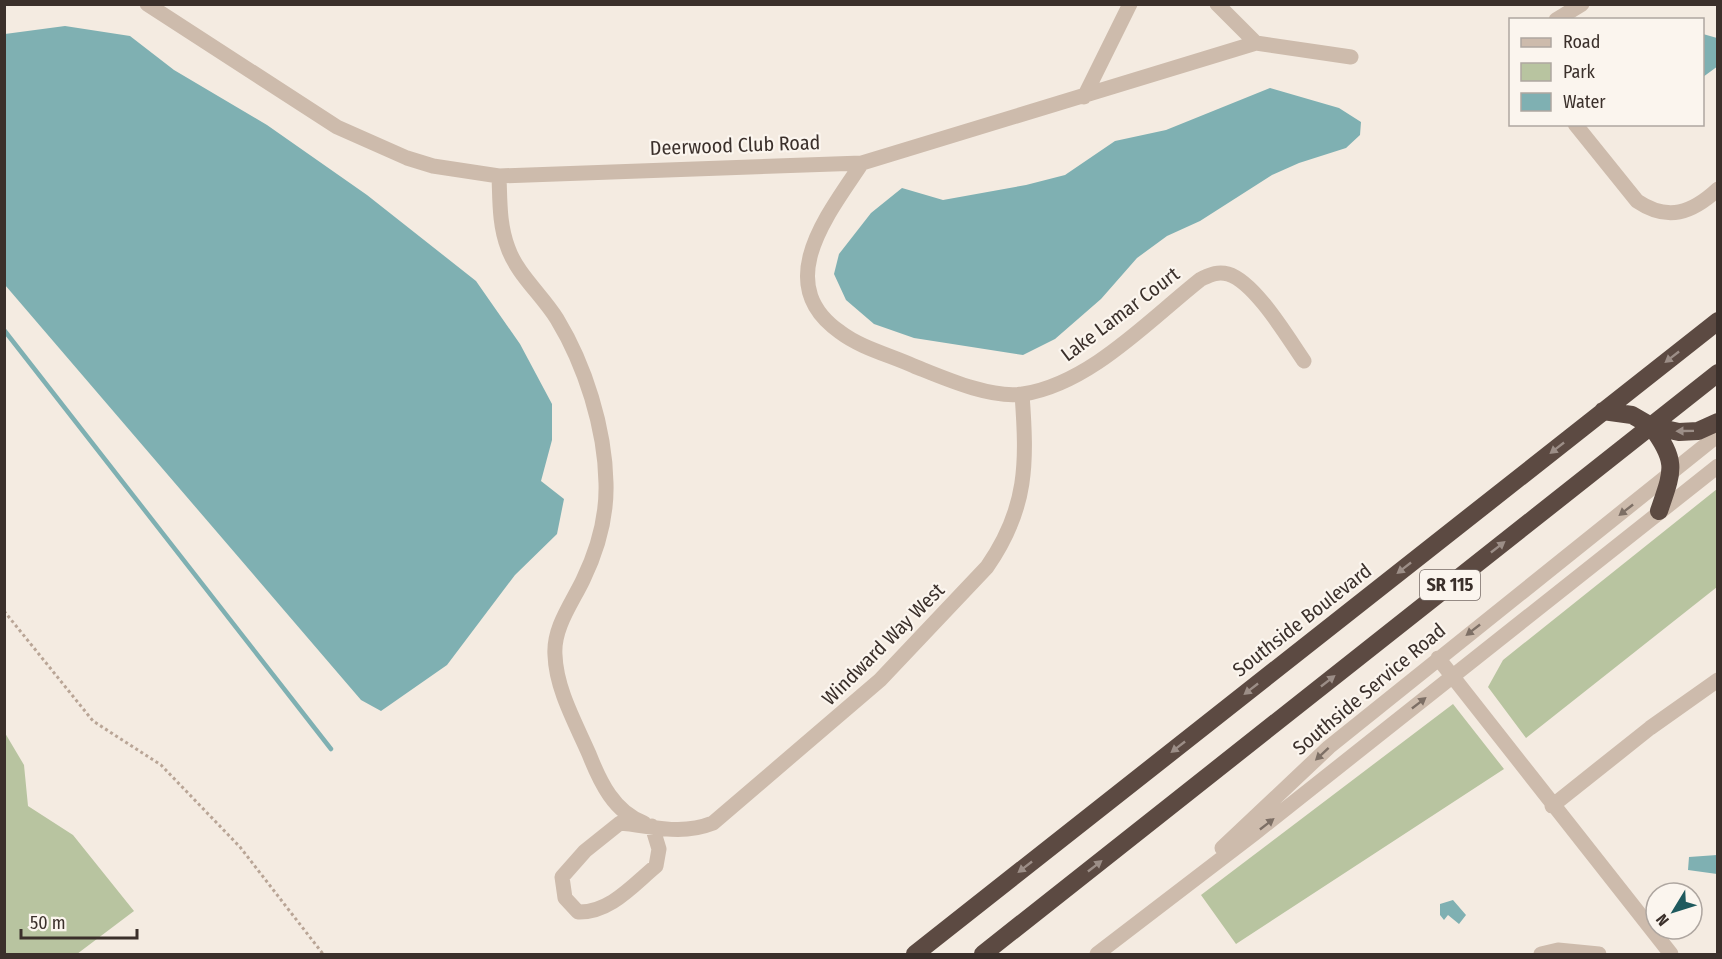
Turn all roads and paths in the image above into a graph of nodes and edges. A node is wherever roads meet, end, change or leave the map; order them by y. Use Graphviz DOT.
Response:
graph roads {
  1 [pos="147,4"];
  2 [pos="1130,4"];
  3 [pos="1217,4"];
  4 [pos="1582,4"];
  5 [pos="1559,18"];
  6 [pos="1256,43"];
  7 [pos="1351,57"];
  8 [pos="1084,97"];
  9 [pos="1577,126"];
  10 [pos="862,163"];
  11 [pos="500,176"];
  12 [pos="1718,189"];
  13 [pos="1718,321"];
  14 [pos="1304,361"];
  15 [pos="1718,373"];
  16 [pos="1022,394"];
  17 [pos="1603,411"];
  18 [pos="1718,422"];
  19 [pos="1651,426"];
  20 [pos="1718,435"];
  21 [pos="1718,465"];
  22 [pos="1672,473"];
  23 [pos="1659,511"];
  24 [pos="4,611"];
  25 [pos="1438,658"];
  26 [pos="1452,677"];
  27 [pos="1718,680"];
  28 [pos="1552,806"];
  29 [pos="652,826"];
  30 [pos="1170,897"];
  31 [pos="1103,953"];
  32 [pos="323,954"];
  33 [pos="915,954"];
  34 [pos="983,954"];
  35 [pos="1541,954"];
  36 [pos="1599,954"];
  37 [pos="1671,954"];
  1 -- 11 [label="street, Deerwood Club Road"];
  2 -- 8 [label="street"];
  3 -- 6 [label="street"];
  4 -- 5 [label="street"];
  6 -- 7 [label="street, Deerwood Club Road"];
  6 -- 8 [label="street, Deerwood Club Road"];
  8 -- 10 [label="street, Deerwood Club Road"];
  9 -- 12 [label="street"];
  10 -- 11 [label="street, Deerwood Club Road"];
  10 -- 16 [label="street, Lake Lamar Court"];
  11 -- 29 [label="street"];
  13 -- 17 [label="highway, Southside Boulevard / SR 115, one-way"];
  14 -- 16 [label="street, Lake Lamar Court"];
  15 -- 19 [label="highway, SR 115"];
  16 -- 29 [label="street, Windward Way West"];
  17 -- 19 [label="highway"];
  17 -- 33 [label="highway, Southside Boulevard / SR 115, one-way"];
  18 -- 19 [label="highway, one-way"];
  19 -- 22 [label="highway"];
  34 -- 19 [label="highway, SR 115, one-way"];
  20 -- 22 [label="street, Southside Service Road"];
  21 -- 23 [label="street, Southside Service Road"];
  22 -- 23 [label="highway"];
  22 -- 25 [label="street, Southside Service Road, one-way"];
  23 -- 26 [label="street, Southside Service Road"];
  24 -- 32 [label="path"];
  25 -- 26 [label="street"];
  25 -- 30 [label="street, Southside Service Road, one-way"];
  26 -- 28 [label="street"];
  30 -- 26 [label="street, Southside Service Road, one-way"];
  27 -- 28 [label="street"];
  28 -- 37 [label="street"];
  29 -- 29 [label="street, Windward Way West"];
  30 -- 31 [label="street, Southside Service Road"];
  35 -- 36 [label="street"];
}
